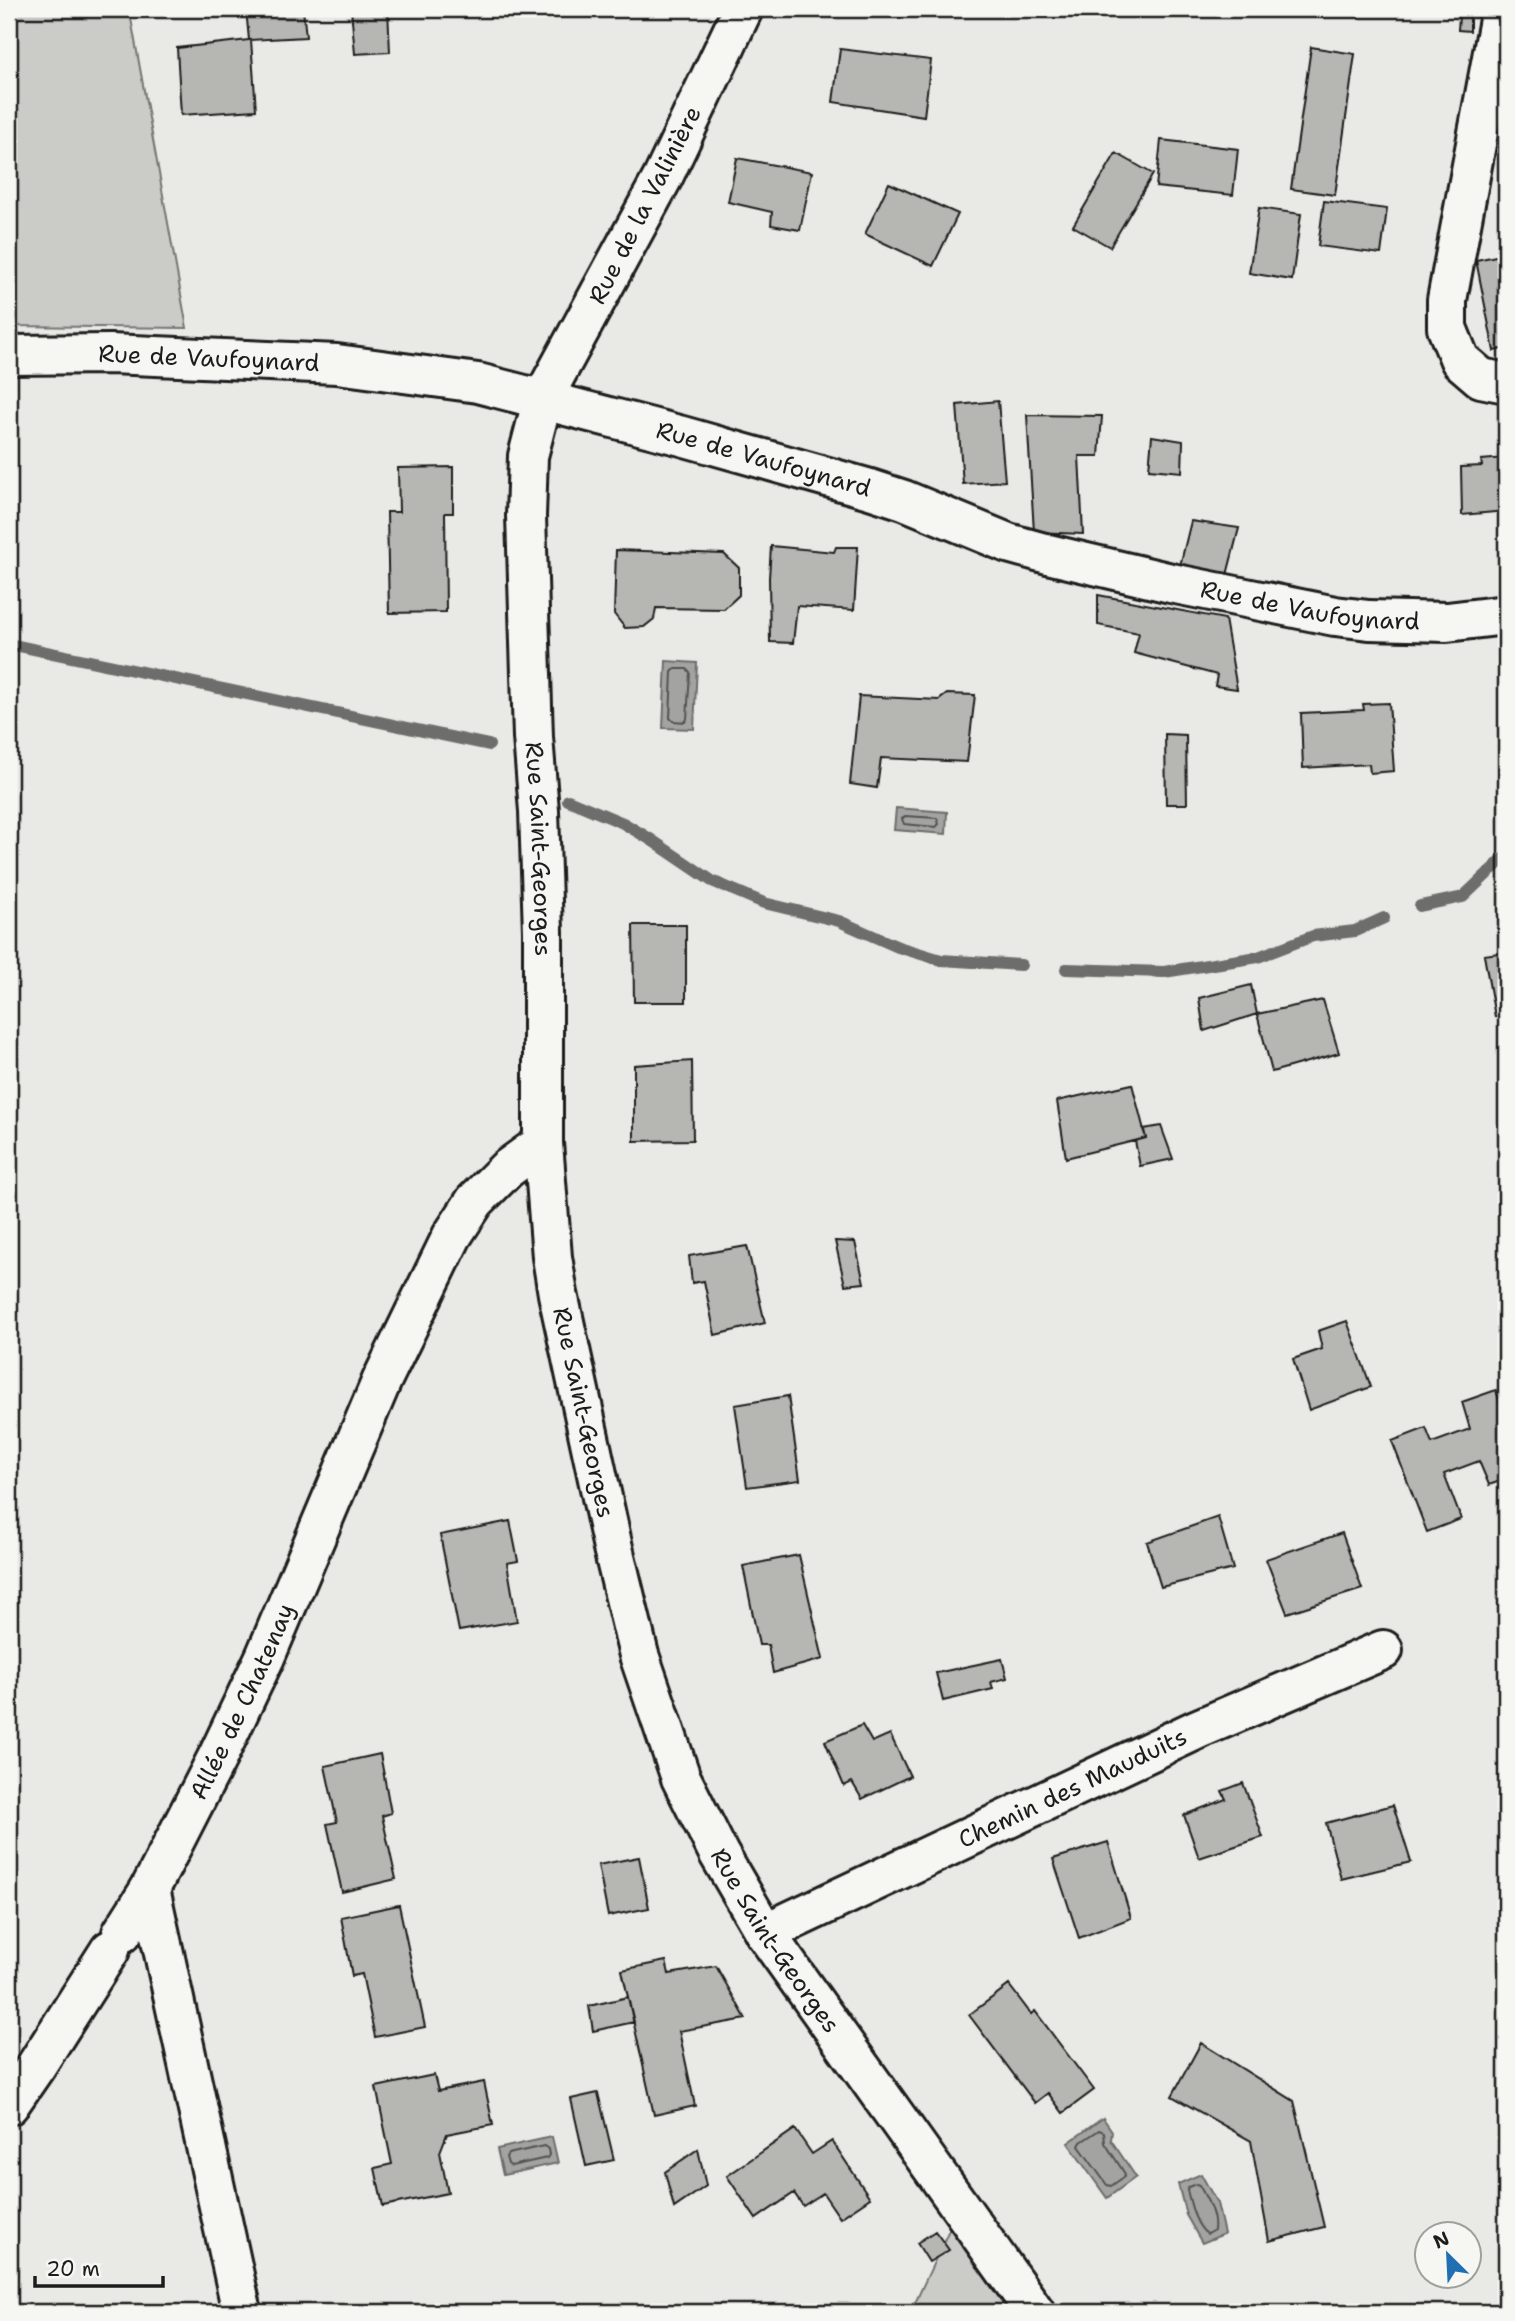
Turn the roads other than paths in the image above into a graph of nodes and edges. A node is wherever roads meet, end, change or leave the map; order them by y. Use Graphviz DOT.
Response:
graph roads {
  1 [pos="743,9"];
  2 [pos="1501,9"];
  3 [pos="9,355"];
  4 [pos="1506,383"];
  5 [pos="543,398"];
  6 [pos="1506,615"];
  7 [pos="543,1143"];
  8 [pos="1383,1650"];
  9 [pos="150,1889"];
  10 [pos="765,1933"];
  11 [pos="9,2105"];
  12 [pos="242,2312"];
  13 [pos="1035,2312"];
  1 -- 5 [label="street, Rue de la Valinière"];
  2 -- 4 [label="street"];
  3 -- 5 [label="street, Rue de Vaufoynard"];
  5 -- 6 [label="street, Rue de Vaufoynard"];
  5 -- 7 [label="street, Rue Saint-Georges"];
  7 -- 9 [label="street, Allée de Chatenay"];
  7 -- 10 [label="street, Rue Saint-Georges"];
  8 -- 10 [label="street, Chemin des Mauduits"];
  9 -- 11 [label="street, Allée de Chatenay"];
  9 -- 12 [label="street"];
  10 -- 13 [label="street, Rue Saint-Georges"];
}
